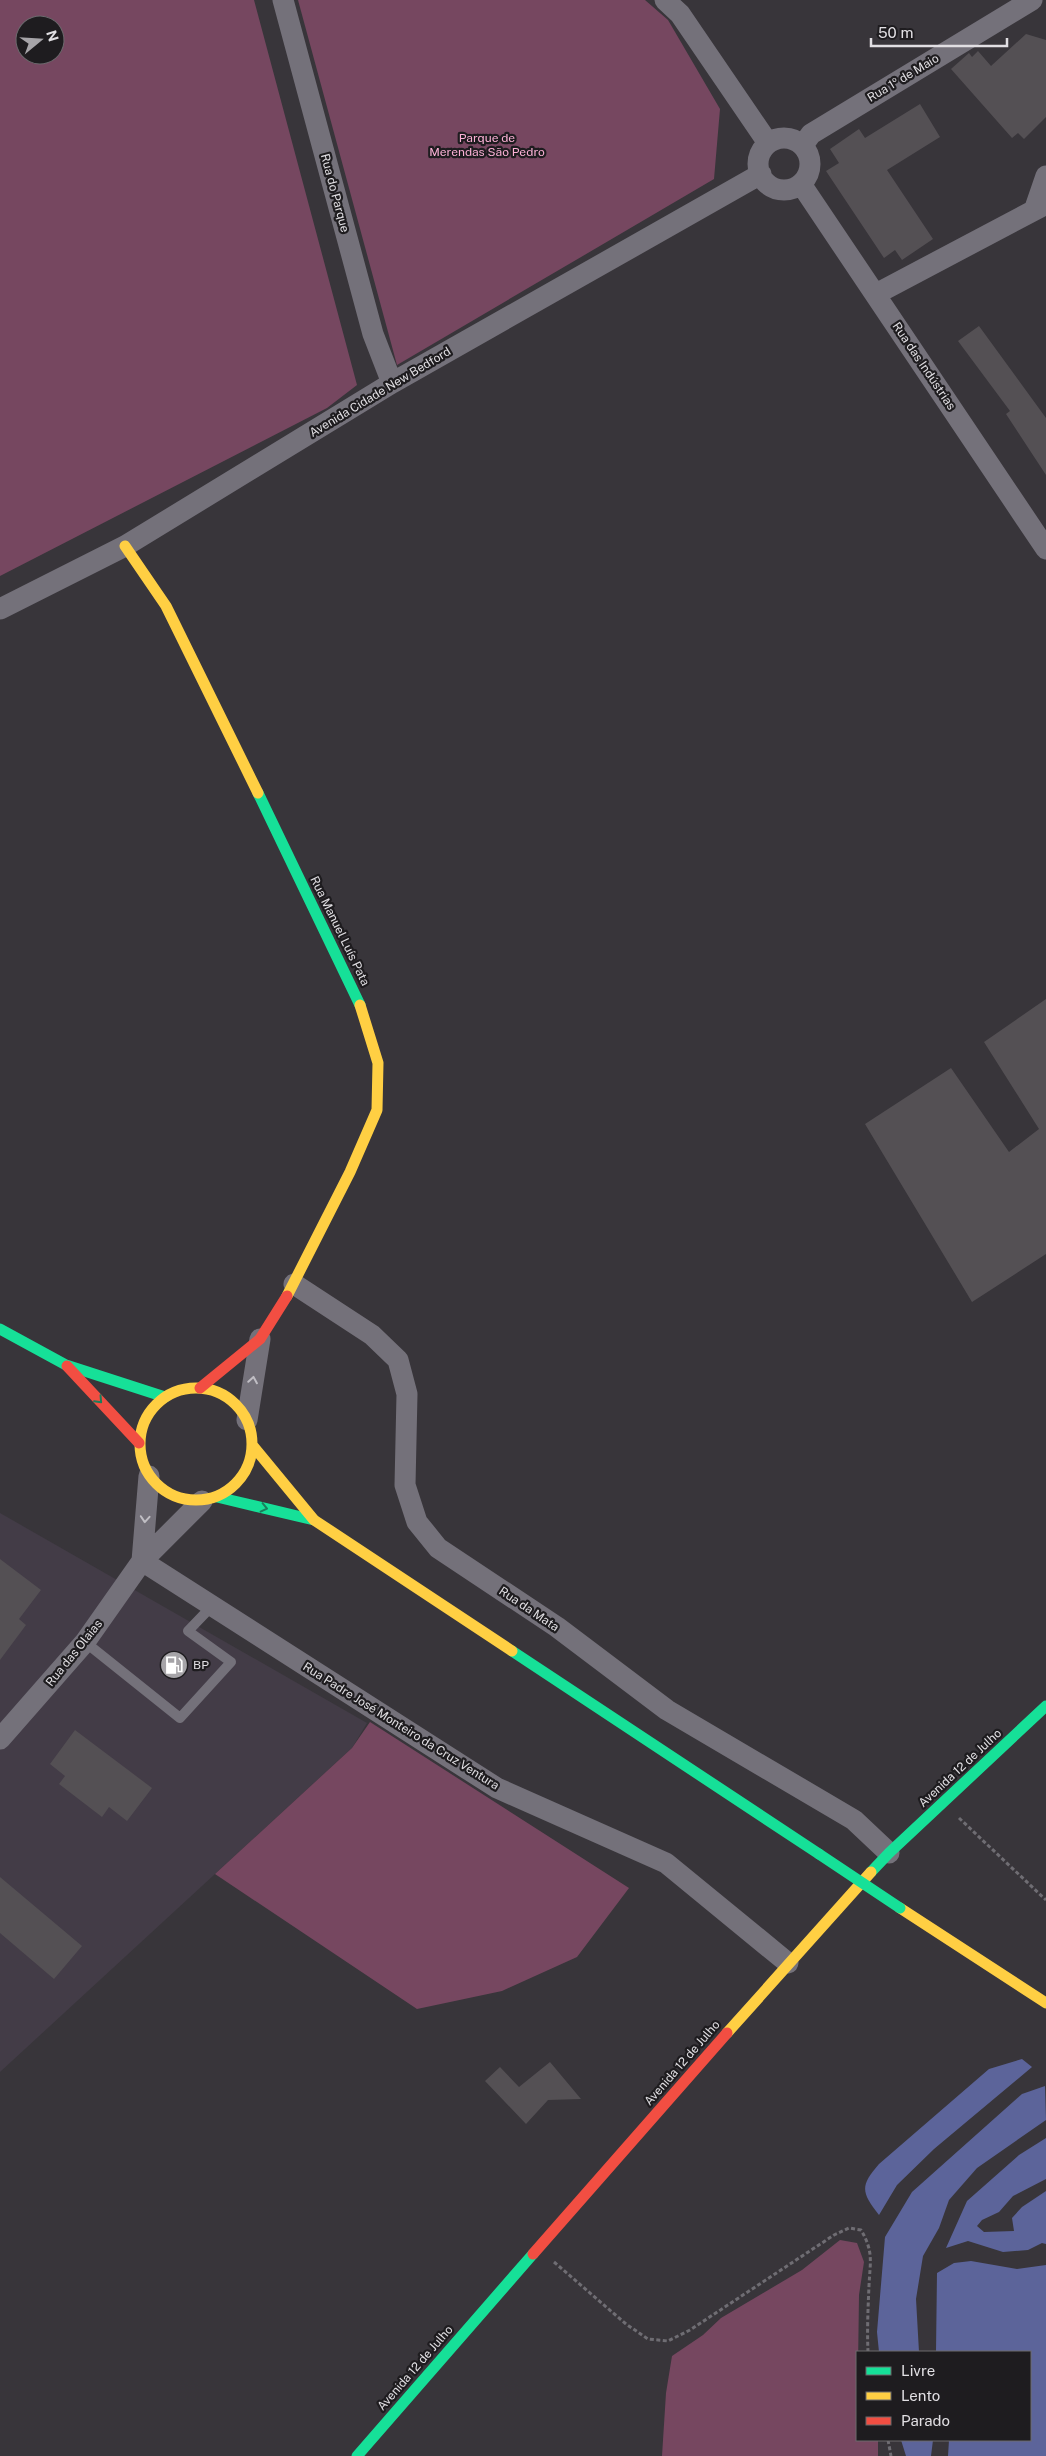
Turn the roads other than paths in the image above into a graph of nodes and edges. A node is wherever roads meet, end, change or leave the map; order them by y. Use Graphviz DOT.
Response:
graph roads {
  1 [pos="283,0"];
  2 [pos="664,0"];
  3 [pos="1032,0"];
  4 [pos="768,143"];
  5 [pos="803,145"];
  6 [pos="761,174"];
  7 [pos="1046,176"];
  8 [pos="801,184"];
  9 [pos="1040,206"];
  10 [pos="876,294"];
  11 [pos="392,384"];
  12 [pos="125,546"];
  13 [pos="1046,549"];
  14 [pos="0,608"];
  15 [pos="294,1284"];
  16 [pos="0,1329"];
  17 [pos="260,1339"];
  18 [pos="66,1365"];
  19 [pos="200,1388"];
  20 [pos="165,1396"];
  21 [pos="247,1420"];
  22 [pos="139,1443"];
  23 [pos="252,1446"];
  24 [pos="149,1476"];
  25 [pos="210,1499"];
  26 [pos="314,1520"];
  27 [pos="142,1561"];
  28 [pos="212,1606"];
  29 [pos="86,1642"];
  30 [pos="1046,1706"];
  31 [pos="0,1739"];
  32 [pos="889,1853"];
  33 [pos="788,1963"];
  34 [pos="1046,2003"];
  35 [pos="357,2456"];
  1 -- 11 [label="street, Rua do Parque"];
  2 -- 4 [label="street"];
  3 -- 5 [label="street, Rua 1º de Maio"];
  4 -- 5 [label="street"];
  4 -- 6 [label="street"];
  5 -- 8 [label="street"];
  6 -- 8 [label="street"];
  6 -- 11 [label="street, Avenida Cidade New Bedford"];
  7 -- 9 [label="street"];
  8 -- 10 [label="street, Rua das Indústrias"];
  9 -- 10 [label="street"];
  10 -- 13 [label="street, Rua das Indústrias"];
  11 -- 12 [label="street, Avenida Cidade New Bedford"];
  12 -- 14 [label="street, Avenida Cidade New Bedford"];
  12 -- 15 [label="main road, Rua Manuel Luís Pata"];
  15 -- 17 [label="main road, Rua Manuel Luís Pata"];
  15 -- 32 [label="street, Rua da Mata"];
  16 -- 18 [label="main road"];
  17 -- 19 [label="main road, Rua Manuel Luís Pata"];
  21 -- 17 [label="street, one-way"];
  18 -- 20 [label="main road"];
  18 -- 22 [label="main road, one-way"];
  19 -- 20 [label="main road"];
  19 -- 21 [label="main road"];
  20 -- 22 [label="main road"];
  21 -- 23 [label="main road"];
  22 -- 24 [label="main road"];
  23 -- 25 [label="main road"];
  23 -- 26 [label="main road"];
  24 -- 25 [label="main road"];
  24 -- 27 [label="street, one-way"];
  25 -- 26 [label="main road, one-way"];
  25 -- 27 [label="street, Rua das Olaias"];
  26 -- 34 [label="main road, bridge"];
  27 -- 28 [label="street, Rua Padre José Monteiro da Cruz Ventura"];
  27 -- 29 [label="street, Rua das Olaias"];
  28 -- 29 [label="lane"];
  28 -- 33 [label="street, Rua Padre José Monteiro da Cruz Ventura"];
  29 -- 31 [label="street, Rua das Olaias"];
  30 -- 32 [label="main road, Avenida 12 de Julho"];
  32 -- 33 [label="main road, Avenida 12 de Julho"];
  33 -- 35 [label="main road, Avenida 12 de Julho"];
}
